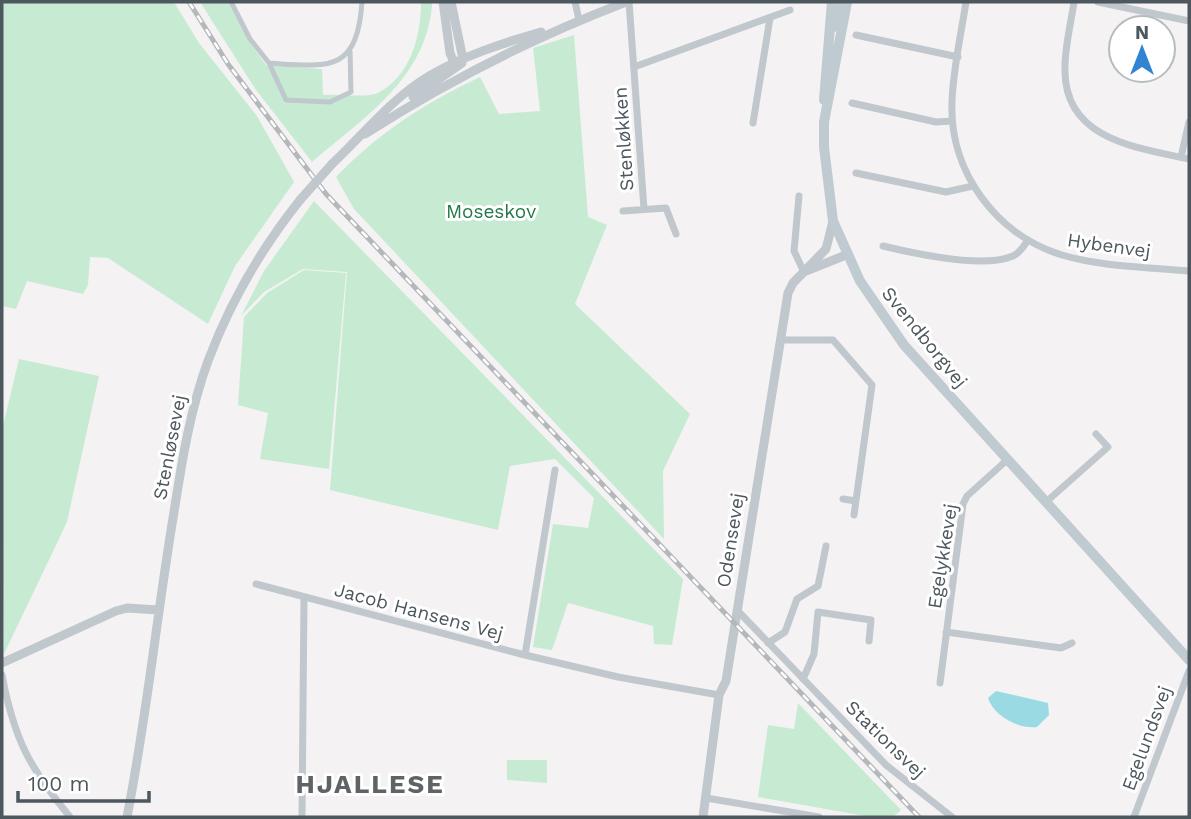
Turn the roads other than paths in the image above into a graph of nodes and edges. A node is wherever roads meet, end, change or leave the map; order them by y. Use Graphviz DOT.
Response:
graph roads {
  1 [pos="231,2"];
  2 [pos="362,2"];
  3 [pos="443,2"];
  4 [pos="451,2"];
  5 [pos="575,2"];
  6 [pos="628,2"];
  7 [pos="832,2"];
  8 [pos="840,2"];
  9 [pos="847,2"];
  10 [pos="966,2"];
  11 [pos="1074,2"];
  12 [pos="1098,2"];
  13 [pos="790,10"];
  14 [pos="769,18"];
  15 [pos="579,20"];
  16 [pos="1189,21"];
  17 [pos="856,36"];
  18 [pos="350,51"];
  19 [pos="838,55"];
  20 [pos="958,57"];
  21 [pos="463,59"];
  22 [pos="269,63"];
  23 [pos="455,66"];
  24 [pos="634,67"];
  25 [pos="467,71"];
  26 [pos="852,103"];
  27 [pos="952,121"];
  28 [pos="824,122"];
  29 [pos="1189,122"];
  30 [pos="753,123"];
  31 [pos="365,134"];
  32 [pos="1185,158"];
  33 [pos="856,173"];
  34 [pos="973,186"];
  35 [pos="800,196"];
  36 [pos="644,209"];
  37 [pos="623,211"];
  38 [pos="833,220"];
  39 [pos="676,234"];
  40 [pos="1028,240"];
  41 [pos="883,246"];
  42 [pos="846,256"];
  43 [pos="1189,271"];
  44 [pos="804,272"];
  45 [pos="780,340"];
  46 [pos="1096,434"];
  47 [pos="1007,460"];
  48 [pos="555,470"];
  49 [pos="843,499"];
  50 [pos="856,501"];
  51 [pos="1046,502"];
  52 [pos="854,515"];
  53 [pos="826,546"];
  54 [pos="256,584"];
  55 [pos="304,597"];
  56 [pos="158,610"];
  57 [pos="737,610"];
  58 [pos="946,632"];
  59 [pos="869,641"];
  60 [pos="768,643"];
  61 [pos="1072,643"];
  62 [pos="526,655"];
  63 [pos="1188,655"];
  64 [pos="2,663"];
  65 [pos="1189,671"];
  66 [pos="2,675"];
  67 [pos="803,679"];
  68 [pos="940,683"];
  69 [pos="719,695"];
  70 [pos="706,798"];
  71 [pos="71,817"];
  72 [pos="127,817"];
  73 [pos="302,817"];
  74 [pos="703,817"];
  75 [pos="818,817"];
  76 [pos="952,817"];
  77 [pos="1133,817"];
  1 -- 22 [label="street"];
  2 -- 18 [label="street"];
  3 -- 23 [label="street"];
  4 -- 21 [label="street"];
  5 -- 15 [label="street"];
  6 -- 15 [label="street, Stenløsevej"];
  6 -- 24 [label="street, Stenløkken"];
  7 -- 28 [label="main road"];
  8 -- 19 [label="main road"];
  9 -- 19 [label="main road, Svendborgvej"];
  10 -- 20 [label="street, Hybenvej"];
  11 -- 32 [label="street"];
  12 -- 16 [label="street"];
  13 -- 14 [label="street, Stenløkken"];
  14 -- 24 [label="street, Stenløkken"];
  14 -- 30 [label="street"];
  15 -- 21 [label="street, Stenløsevej"];
  15 -- 25 [label="street, Stenløsevej"];
  17 -- 20 [label="street"];
  18 -- 22 [label="street"];
  18 -- 22 [label="street"];
  19 -- 28 [label="main road, Svendborgvej"];
  20 -- 27 [label="street, Hybenvej"];
  21 -- 23 [label="street"];
  23 -- 25 [label="street"];
  23 -- 31 [label="street"];
  24 -- 36 [label="street, Stenløkken"];
  25 -- 31 [label="street, Stenløsevej"];
  26 -- 27 [label="street"];
  27 -- 34 [label="street, Hybenvej"];
  28 -- 38 [label="main road, Svendborgvej"];
  29 -- 32 [label="street"];
  31 -- 56 [label="street, Stenløsevej, bridge"];
  33 -- 34 [label="street"];
  34 -- 40 [label="street, Hybenvej"];
  35 -- 44 [label="street"];
  36 -- 37 [label="street, Stenløkken"];
  36 -- 39 [label="street, Stenløkken"];
  38 -- 42 [label="main road, Svendborgvej"];
  38 -- 44 [label="street, Odensevej"];
  40 -- 41 [label="street"];
  40 -- 43 [label="street, Hybenvej"];
  42 -- 44 [label="street"];
  42 -- 47 [label="main road, Svendborgvej"];
  44 -- 45 [label="street, Odensevej"];
  45 -- 50 [label="street"];
  45 -- 57 [label="street, Odensevej"];
  46 -- 51 [label="street"];
  47 -- 51 [label="main road, Svendborgvej"];
  47 -- 58 [label="street, Egelykkevej"];
  48 -- 62 [label="street, Jacob Hansens Vej"];
  49 -- 50 [label="street"];
  50 -- 52 [label="street"];
  51 -- 63 [label="main road, Svendborgvej"];
  53 -- 60 [label="street"];
  54 -- 55 [label="street, Jacob Hansens Vej"];
  55 -- 62 [label="street, Jacob Hansens Vej"];
  55 -- 73 [label="street, Jacob Hansens Vej"];
  56 -- 64 [label="street"];
  56 -- 72 [label="street, Stenløsevej"];
  57 -- 60 [label="street, Stationsvej"];
  57 -- 69 [label="street, Odensevej"];
  58 -- 61 [label="street, Egelykkevej"];
  58 -- 68 [label="street, Egelykkevej"];
  59 -- 67 [label="street"];
  60 -- 67 [label="street, Stationsvej"];
  62 -- 69 [label="street, Jacob Hansens Vej"];
  65 -- 77 [label="street, Egelundsvej"];
  66 -- 71 [label="street"];
  67 -- 76 [label="street, Stationsvej"];
  69 -- 70 [label="street, Odensevej"];
  70 -- 74 [label="street, Odensevej"];
  70 -- 75 [label="street"];
}
